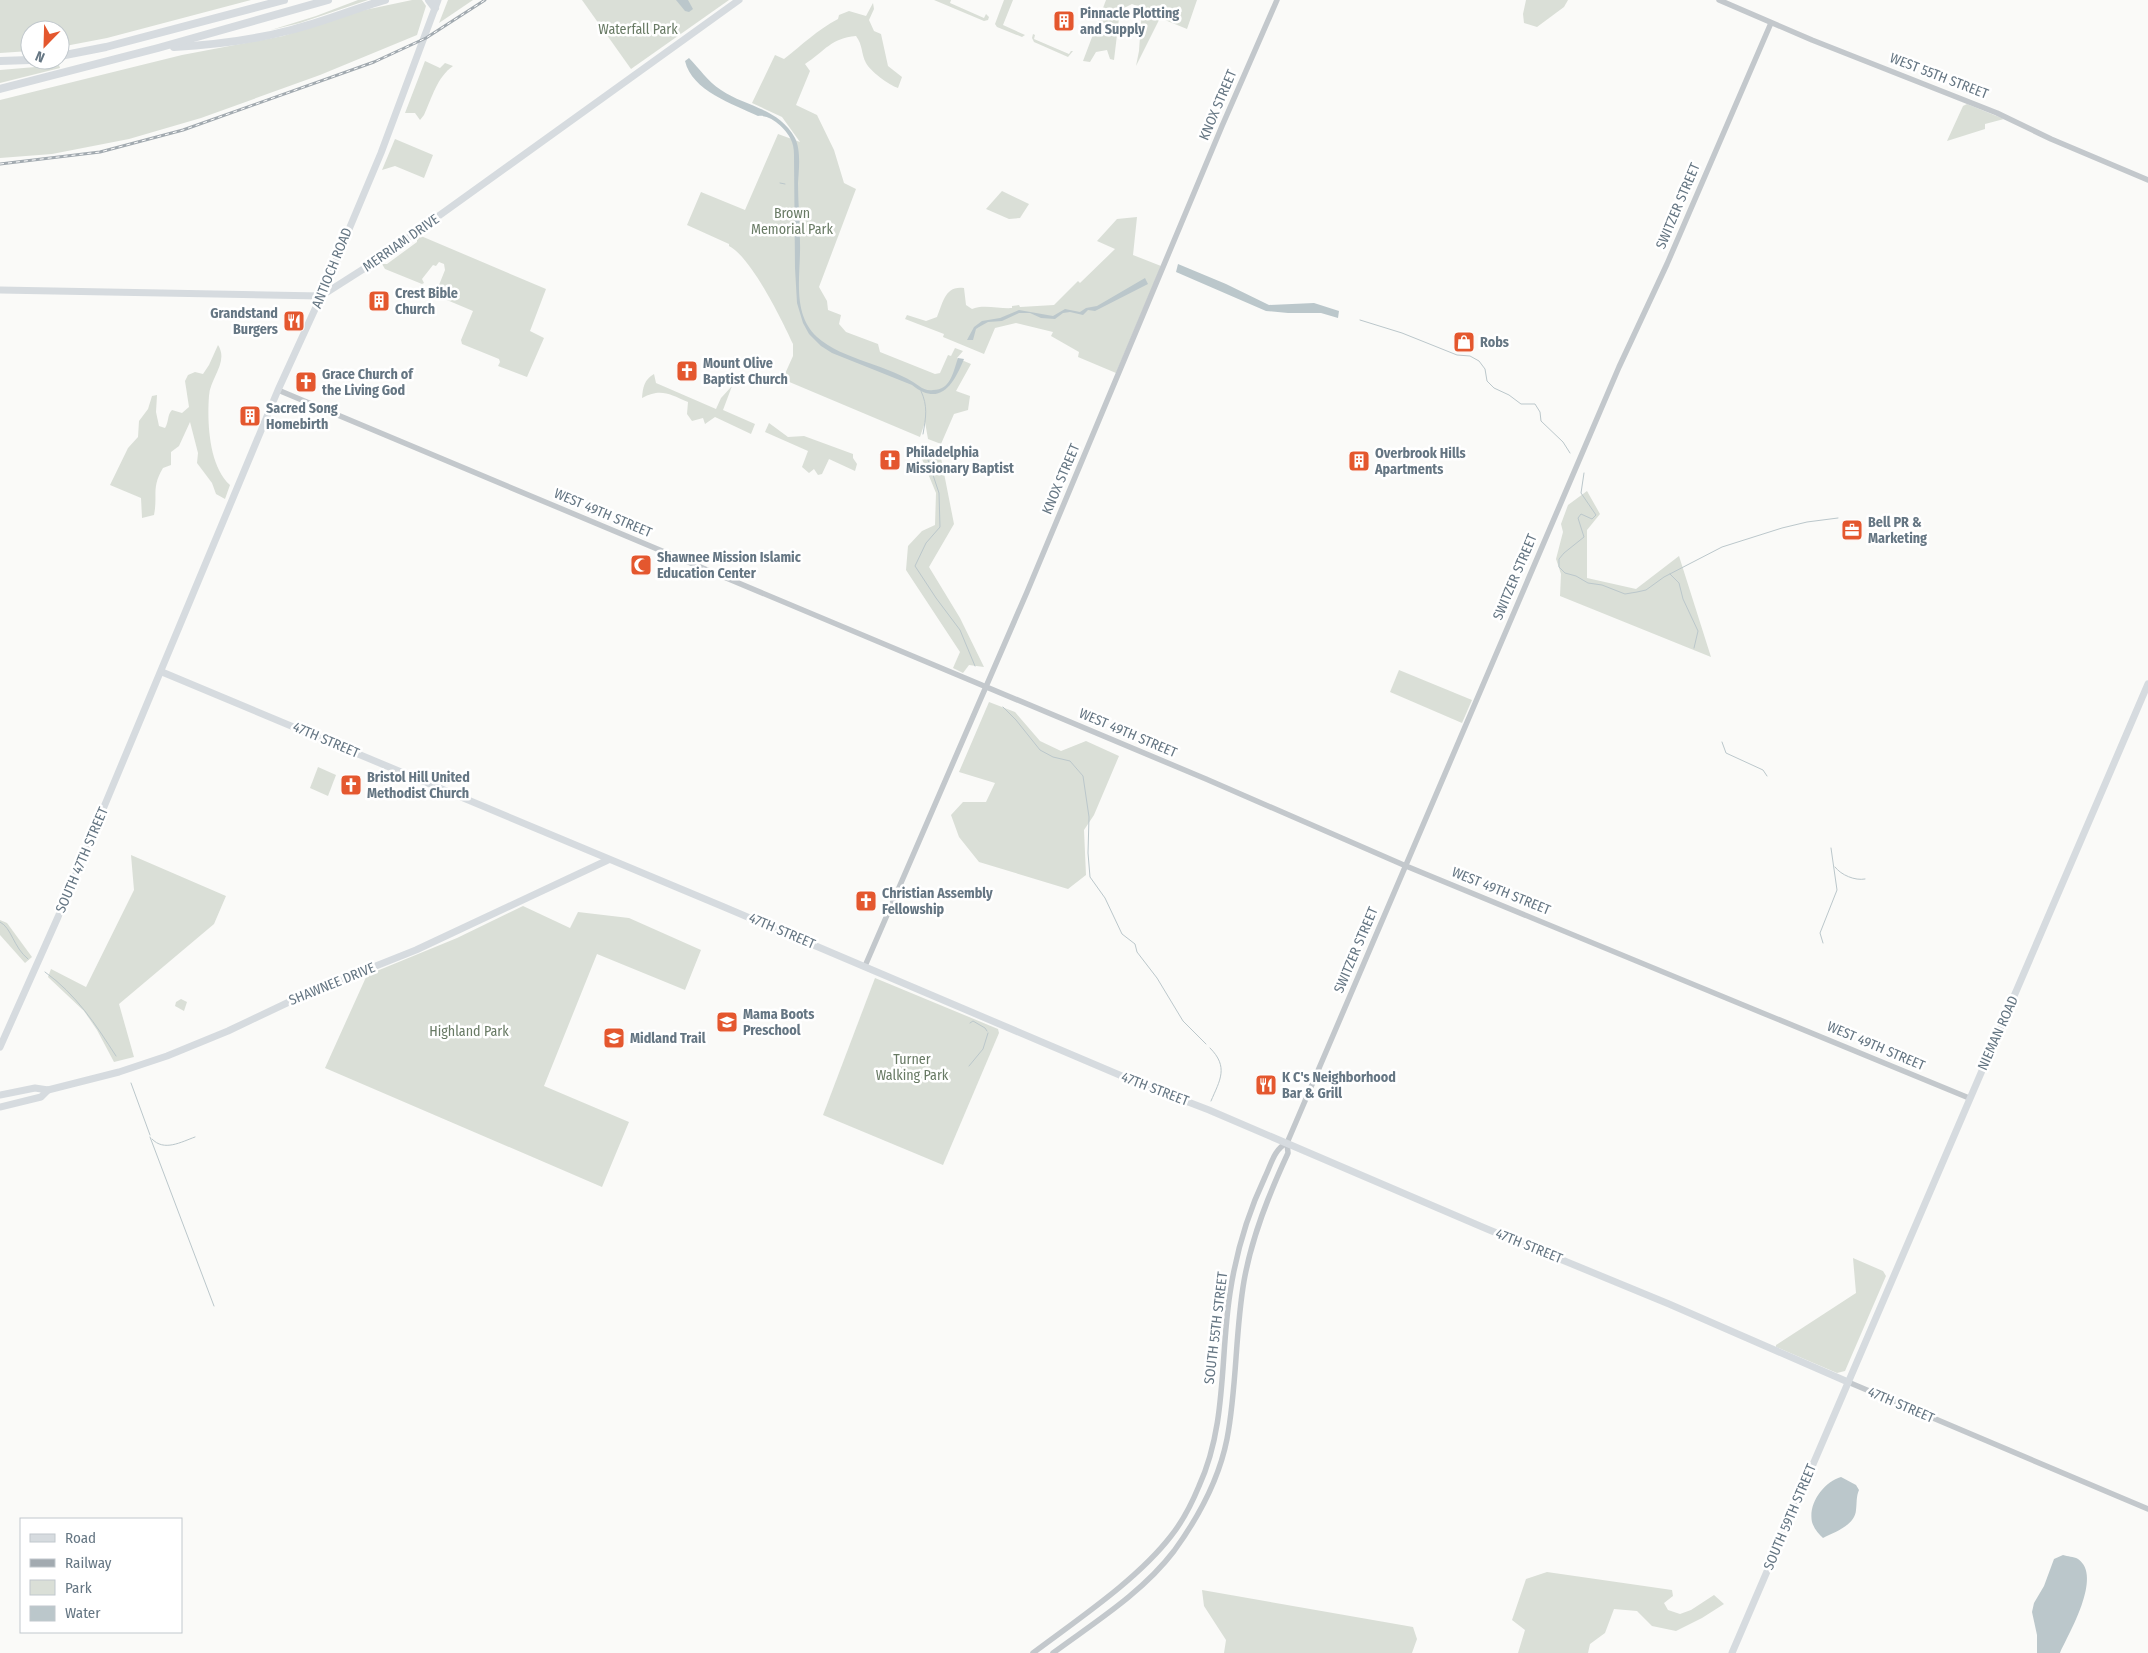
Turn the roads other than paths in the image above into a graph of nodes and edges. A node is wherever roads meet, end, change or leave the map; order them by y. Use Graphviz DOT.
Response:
graph roads {
  1 [pos="284,0"];
  2 [pos="328,0"];
  3 [pos="386,0"];
  4 [pos="429,0"];
  5 [pos="438,0"];
  6 [pos="739,0"];
  7 [pos="1277,0"];
  8 [pos="1718,0"];
  9 [pos="434,10"];
  10 [pos="1771,22"];
  11 [pos="158,48"];
  12 [pos="70,54"];
  13 [pos="20,61"];
  14 [pos="0,62"];
  15 [pos="0,88"];
  16 [pos="2148,180"];
  17 [pos="0,290"];
  18 [pos="321,296"];
  19 [pos="278,390"];
  20 [pos="162,672"];
  21 [pos="2148,684"];
  22 [pos="985,688"];
  23 [pos="589,851"];
  24 [pos="608,860"];
  25 [pos="1406,866"];
  26 [pos="586,870"];
  27 [pos="865,966"];
  28 [pos="0,1047"];
  29 [pos="48,1090"];
  30 [pos="1,1094"];
  31 [pos="1969,1098"];
  32 [pos="0,1107"];
  33 [pos="1287,1143"];
  34 [pos="1848,1382"];
  35 [pos="2148,1509"];
  36 [pos="1033,1653"];
  37 [pos="1053,1653"];
  38 [pos="1732,1653"];
  1 -- 12 [label="highway"];
  2 -- 11 [label="highway"];
  3 -- 11 [label="highway"];
  4 -- 9 [label="highway"];
  5 -- 9 [label="main road, ANTIOCH ROAD"];
  6 -- 18 [label="main road, MERRIAM DRIVE"];
  7 -- 22 [label="street, KNOX STREET"];
  8 -- 10 [label="street, WEST 55TH STREET"];
  9 -- 18 [label="main road, ANTIOCH ROAD"];
  10 -- 16 [label="street, WEST 55TH STREET"];
  10 -- 25 [label="street, SWITZER STREET"];
  11 -- 15 [label="highway"];
  13 -- 14 [label="highway"];
  17 -- 18 [label="main road, MERRIAM DRIVE"];
  18 -- 19 [label="main road, ANTIOCH ROAD"];
  19 -- 20 [label="main road, ANTIOCH ROAD"];
  19 -- 22 [label="street, WEST 49TH STREET"];
  20 -- 23 [label="main road, 47TH STREET"];
  20 -- 28 [label="main road, SOUTH 47TH STREET"];
  21 -- 31 [label="main road, NIEMAN ROAD"];
  22 -- 25 [label="street, WEST 49TH STREET"];
  22 -- 27 [label="street, KNOX STREET"];
  23 -- 24 [label="main road, 47TH STREET"];
  23 -- 26 [label="main road"];
  24 -- 26 [label="main road, SHAWNEE DRIVE"];
  24 -- 27 [label="main road, 47TH STREET"];
  25 -- 31 [label="street, WEST 49TH STREET"];
  25 -- 33 [label="street, SWITZER STREET"];
  26 -- 29 [label="main road, SHAWNEE DRIVE"];
  27 -- 33 [label="main road, 47TH STREET"];
  29 -- 30 [label="main road, SHAWNEE DRIVE"];
  29 -- 32 [label="main road, SHAWNEE DRIVE"];
  31 -- 34 [label="main road, NIEMAN ROAD"];
  33 -- 34 [label="main road, 47TH STREET"];
  33 -- 36 [label="street, SOUTH 55TH STREET"];
  33 -- 37 [label="street, SOUTH 55TH STREET"];
  34 -- 35 [label="street, 47TH STREET"];
  34 -- 38 [label="main road, SOUTH 59TH STREET"];
}
